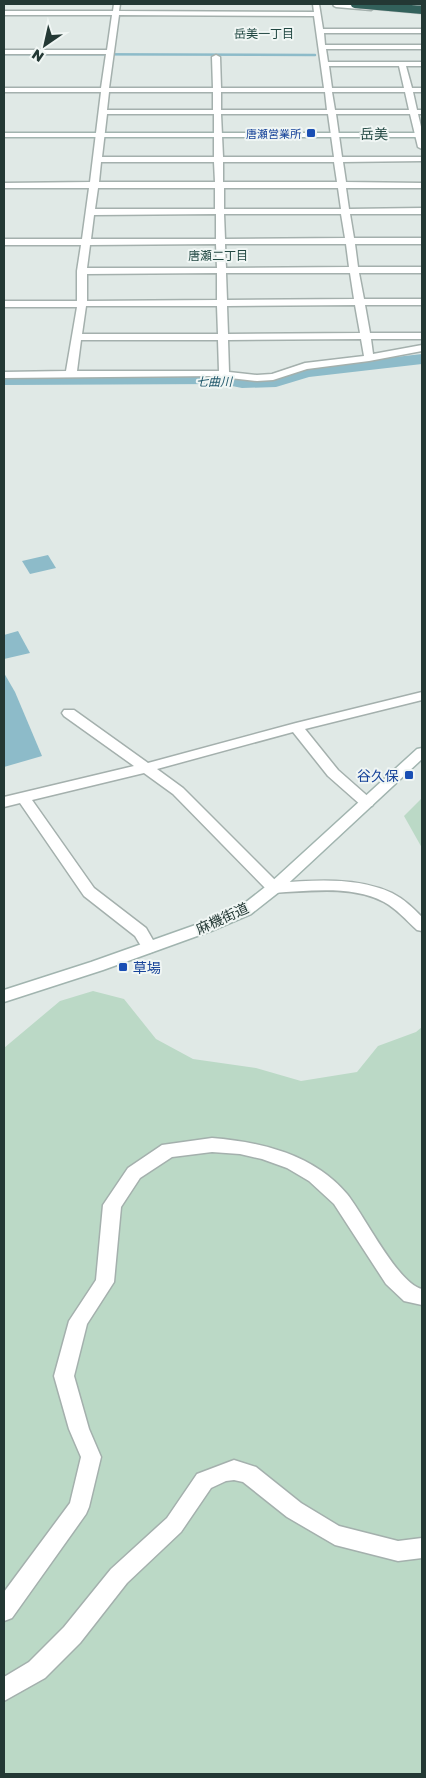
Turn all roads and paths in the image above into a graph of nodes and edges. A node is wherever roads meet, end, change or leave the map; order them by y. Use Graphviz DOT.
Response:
graph roads {
  1 [pos="116,4"];
  2 [pos="316,4"];
  3 [pos="336,4"];
  4 [pos="355,4"];
  5 [pos="383,4"];
  6 [pos="413,4"];
  7 [pos="372,5"];
  8 [pos="422,7"];
  9 [pos="114,13"];
  10 [pos="4,14"];
  11 [pos="317,14"];
  12 [pos="422,30"];
  13 [pos="320,31"];
  14 [pos="322,47"];
  15 [pos="422,47"];
  16 [pos="4,52"];
  17 [pos="110,54"];
  18 [pos="4,56"];
  19 [pos="216,57"];
  20 [pos="324,64"];
  21 [pos="402,64"];
  22 [pos="422,64"];
  23 [pos="4,90"];
  24 [pos="104,90"];
  25 [pos="217,90"];
  26 [pos="328,90"];
  27 [pos="408,90"];
  28 [pos="422,90"];
  29 [pos="375,101"];
  30 [pos="103,112"];
  31 [pos="217,112"];
  32 [pos="330,112"];
  33 [pos="418,112"];
  34 [pos="335,135"];
  35 [pos="421,135"];
  36 [pos="4,136"];
  37 [pos="101,136"];
  38 [pos="218,136"];
  39 [pos="422,146"];
  40 [pos="219,159"];
  41 [pos="422,159"];
  42 [pos="98,160"];
  43 [pos="338,160"];
  44 [pos="289,172"];
  45 [pos="95,184"];
  46 [pos="218,184"];
  47 [pos="342,184"];
  48 [pos="422,184"];
  49 [pos="4,185"];
  50 [pos="422,211"];
  51 [pos="91,212"];
  52 [pos="220,212"];
  53 [pos="346,212"];
  54 [pos="86,241"];
  55 [pos="221,241"];
  56 [pos="350,241"];
  57 [pos="422,241"];
  58 [pos="4,242"];
  59 [pos="354,270"];
  60 [pos="422,270"];
  61 [pos="82,271"];
  62 [pos="222,271"];
  63 [pos="222,302"];
  64 [pos="422,302"];
  65 [pos="82,303"];
  66 [pos="360,303"];
  67 [pos="4,304"];
  68 [pos="365,336"];
  69 [pos="422,336"];
  70 [pos="77,337"];
  71 [pos="223,337"];
  72 [pos="422,348"];
  73 [pos="370,358"];
  74 [pos="72,374"];
  75 [pos="224,374"];
  76 [pos="4,375"];
  77 [pos="422,696"];
  78 [pos="69,713"];
  79 [pos="296,727"];
  80 [pos="422,752"];
  81 [pos="146,768"];
  82 [pos="23,797"];
  83 [pos="4,802"];
  84 [pos="366,803"];
  85 [pos="274,888"];
  86 [pos="422,926"];
  87 [pos="149,947"];
  88 [pos="4,996"];
  89 [pos="422,1297"];
  90 [pos="422,1548"];
  91 [pos="4,1610"];
  92 [pos="4,1690"];
  1 -- 9 [label="street"];
  2 -- 11 [label="street"];
  3 -- 7 [label="street"];
  4 -- 8 [label="highway, bridge"];
  5 -- 8 [label="highway, bridge"];
  6 -- 8 [label="highway"];
  7 -- 8 [label="street"];
  9 -- 10 [label="street"];
  9 -- 11 [label="street"];
  9 -- 17 [label="street"];
  11 -- 13 [label="street"];
  12 -- 13 [label="street"];
  13 -- 14 [label="street"];
  14 -- 15 [label="street"];
  14 -- 20 [label="street"];
  16 -- 17 [label="street"];
  17 -- 18 [label="street"];
  17 -- 24 [label="street"];
  19 -- 25 [label="street"];
  20 -- 21 [label="street"];
  20 -- 26 [label="street"];
  21 -- 22 [label="street"];
  21 -- 27 [label="street"];
  23 -- 24 [label="street"];
  24 -- 25 [label="street"];
  24 -- 30 [label="street"];
  25 -- 26 [label="street"];
  25 -- 31 [label="street"];
  26 -- 29 [label="street"];
  26 -- 32 [label="street"];
  27 -- 28 [label="street"];
  27 -- 29 [label="street"];
  27 -- 33 [label="street"];
  29 -- 32 [label="street"];
  29 -- 33 [label="street"];
  30 -- 31 [label="street"];
  30 -- 37 [label="street"];
  31 -- 32 [label="street"];
  31 -- 38 [label="street"];
  32 -- 34 [label="street"];
  33 -- 35 [label="street"];
  34 -- 35 [label="street"];
  34 -- 38 [label="street"];
  34 -- 43 [label="street"];
  35 -- 39 [label="street"];
  36 -- 37 [label="street"];
  37 -- 38 [label="street"];
  37 -- 42 [label="street"];
  38 -- 40 [label="street"];
  40 -- 42 [label="street"];
  40 -- 44 [label="street"];
  40 -- 46 [label="street"];
  41 -- 43 [label="street"];
  42 -- 45 [label="street"];
  43 -- 44 [label="street"];
  43 -- 47 [label="street"];
  44 -- 46 [label="street"];
  44 -- 47 [label="street"];
  45 -- 46 [label="street"];
  45 -- 49 [label="street"];
  45 -- 51 [label="street"];
  46 -- 52 [label="street"];
  47 -- 48 [label="street"];
  47 -- 53 [label="street"];
  50 -- 53 [label="street"];
  51 -- 52 [label="street"];
  51 -- 54 [label="street"];
  52 -- 53 [label="street"];
  52 -- 55 [label="street"];
  53 -- 56 [label="street"];
  54 -- 55 [label="street"];
  54 -- 58 [label="street"];
  54 -- 61 [label="street"];
  55 -- 56 [label="street"];
  55 -- 62 [label="street"];
  56 -- 57 [label="street"];
  56 -- 59 [label="street"];
  59 -- 60 [label="street"];
  59 -- 62 [label="street"];
  59 -- 66 [label="street"];
  61 -- 62 [label="street"];
  61 -- 65 [label="street"];
  62 -- 63 [label="street"];
  63 -- 65 [label="street"];
  63 -- 66 [label="street"];
  63 -- 71 [label="street"];
  64 -- 66 [label="street"];
  65 -- 67 [label="street"];
  65 -- 70 [label="street"];
  66 -- 68 [label="street"];
  68 -- 69 [label="street"];
  68 -- 71 [label="street"];
  68 -- 73 [label="street"];
  70 -- 71 [label="street"];
  70 -- 74 [label="street"];
  71 -- 75 [label="street"];
  72 -- 73 [label="street"];
  73 -- 75 [label="street"];
  74 -- 75 [label="street"];
  74 -- 76 [label="street"];
  77 -- 79 [label="street"];
  78 -- 81 [label="street"];
  79 -- 81 [label="street"];
  79 -- 84 [label="street"];
  80 -- 84 [label="street, 麻機街道"];
  81 -- 82 [label="street"];
  81 -- 85 [label="street"];
  82 -- 83 [label="street"];
  82 -- 87 [label="street"];
  84 -- 85 [label="street, 麻機街道"];
  85 -- 86 [label="street"];
  85 -- 87 [label="street, 麻機街道"];
  87 -- 88 [label="street, 麻機街道"];
  89 -- 91 [label="street"];
  90 -- 92 [label="street"];
}
